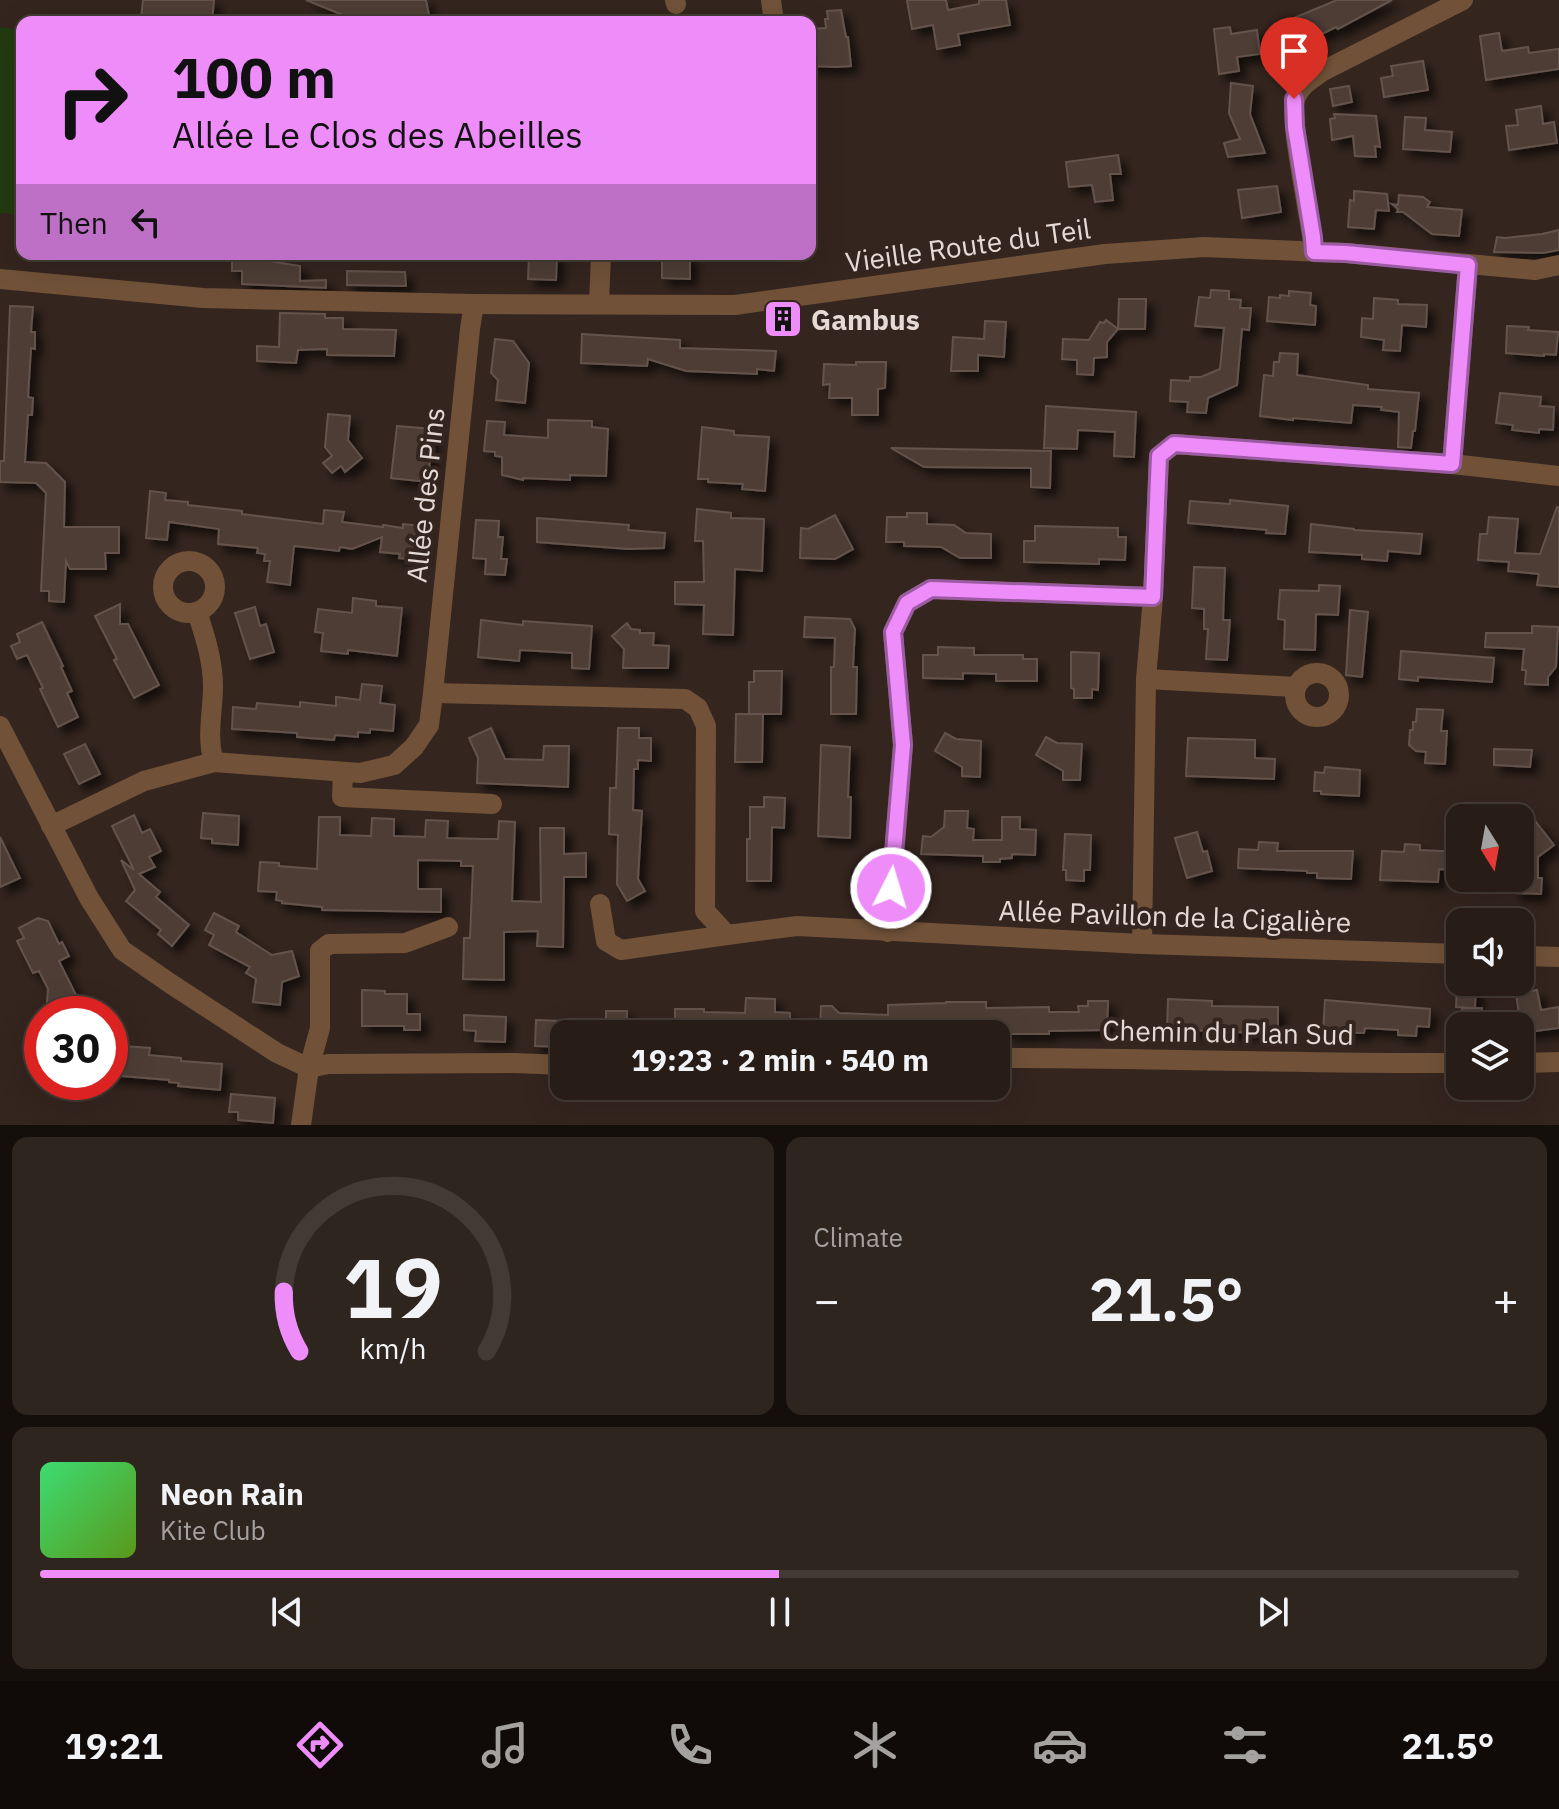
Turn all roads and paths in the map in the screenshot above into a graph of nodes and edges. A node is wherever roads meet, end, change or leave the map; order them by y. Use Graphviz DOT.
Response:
graph roads {
  1 [pos="1463,0"];
  2 [pos="1314,252"];
  3 [pos="601,260"];
  4 [pos="1468,265"];
  5 [pos="1559,265"];
  6 [pos="0,279"];
  7 [pos="474,304"];
  8 [pos="599,304"];
  9 [pos="1452,464"];
  10 [pos="1559,476"];
  11 [pos="1153,597"];
  12 [pos="197,612"];
  13 [pos="1146,679"];
  14 [pos="1296,687"];
  15 [pos="433,693"];
  16 [pos="0,726"];
  17 [pos="214,762"];
  18 [pos="343,772"];
  19 [pos="492,804"];
  20 [pos="51,826"];
  21 [pos="600,904"];
  22 [pos="448,927"];
  23 [pos="888,932"];
  24 [pos="727,935"];
  25 [pos="1142,944"];
  26 [pos="1446,954"];
  27 [pos="1534,956"];
  28 [pos="1559,957"];
  29 [pos="1010,1058"];
  30 [pos="1559,1062"];
  31 [pos="1446,1063"];
  32 [pos="1534,1063"];
  33 [pos="550,1064"];
  34 [pos="309,1068"];
  35 [pos="301,1125"];
  1 -- 2 [label="street"];
  2 -- 4 [label="street, Vieille Route du Teil"];
  2 -- 8 [label="street, Vieille Route du Teil"];
  3 -- 8 [label="street"];
  4 -- 5 [label="street, Vieille Route du Teil"];
  4 -- 9 [label="street"];
  6 -- 7 [label="street, Vieille Route du Teil"];
  7 -- 8 [label="street, Vieille Route du Teil"];
  7 -- 15 [label="street, Allée des Pins"];
  9 -- 10 [label="street"];
  9 -- 11 [label="street"];
  11 -- 13 [label="street"];
  11 -- 23 [label="street"];
  12 -- 17 [label="street"];
  13 -- 14 [label="street"];
  13 -- 25 [label="street"];
  15 -- 18 [label="street, Allée des Pins"];
  15 -- 24 [label="street"];
  16 -- 20 [label="street"];
  17 -- 18 [label="street, Allée des Pins"];
  17 -- 20 [label="street, Allée des Pins"];
  18 -- 19 [label="street"];
  20 -- 34 [label="street"];
  21 -- 24 [label="street, Allée Pavillon de la Cigalière"];
  22 -- 34 [label="street"];
  23 -- 24 [label="street, Allée Pavillon de la Cigalière"];
  23 -- 25 [label="street, Allée Pavillon de la Cigalière"];
  25 -- 26 [label="street, Allée Pavillon de la Cigalière"];
  27 -- 28 [label="street"];
  29 -- 31 [label="street, Chemin du Plan Sud"];
  30 -- 32 [label="street"];
  33 -- 34 [label="street"];
  34 -- 35 [label="street"];
}
